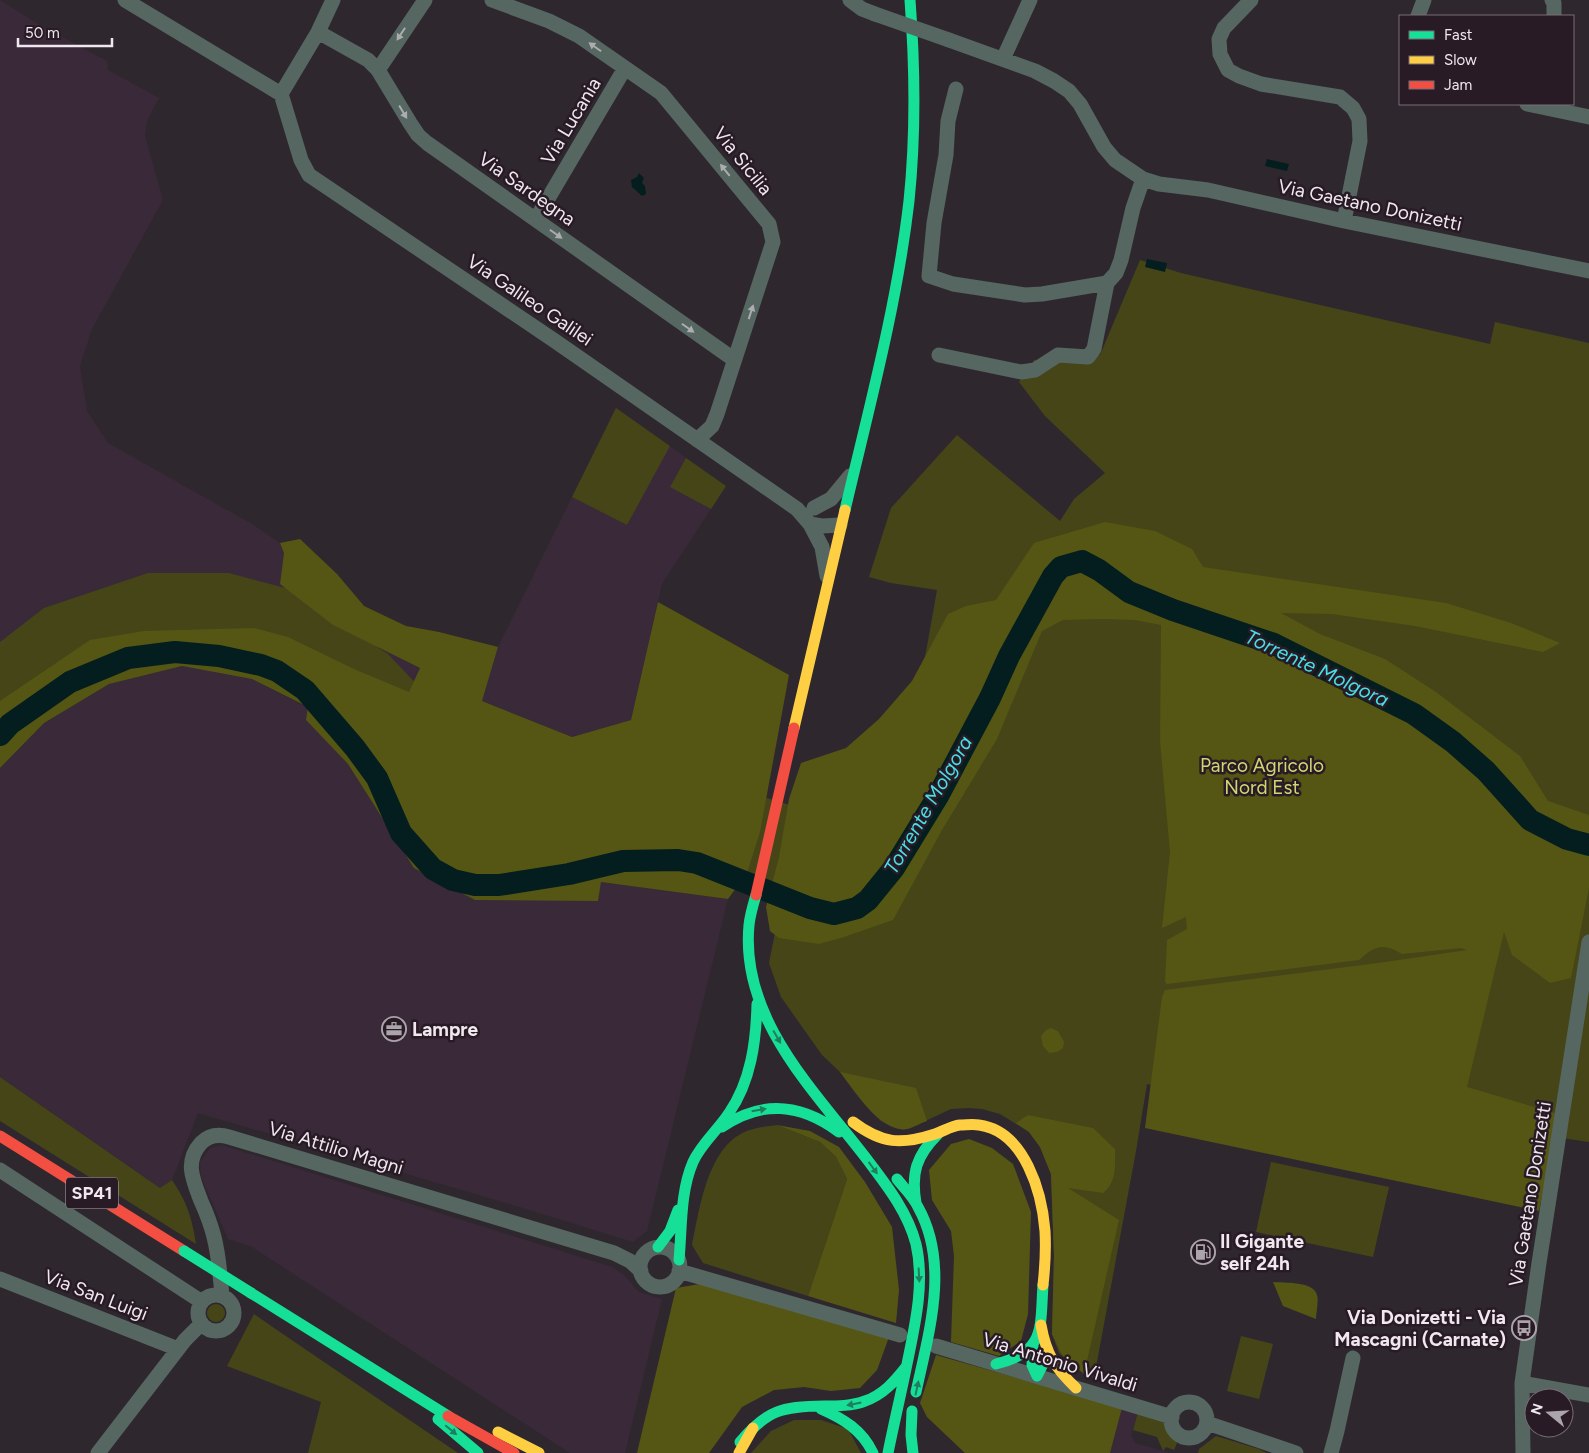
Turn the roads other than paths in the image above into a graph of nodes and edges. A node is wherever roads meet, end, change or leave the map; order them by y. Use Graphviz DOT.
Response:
graph roads {
  1 [pos="124,0"];
  2 [pos="333,0"];
  3 [pos="425,0"];
  4 [pos="492,0"];
  5 [pos="850,0"];
  6 [pos="910,0"];
  7 [pos="1030,0"];
  8 [pos="1251,0"];
  9 [pos="1424,0"];
  10 [pos="1552,0"];
  11 [pos="1418,15"];
  12 [pos="1554,15"];
  13 [pos="318,32"];
  14 [pos="1003,59"];
  15 [pos="625,68"];
  16 [pos="378,70"];
  17 [pos="956,89"];
  18 [pos="281,94"];
  19 [pos="1538,105"];
  20 [pos="1589,117"];
  21 [pos="1144,179"];
  22 [pos="536,220"];
  23 [pos="1344,221"];
  24 [pos="1589,271"];
  25 [pos="1107,283"];
  26 [pos="938,354"];
  27 [pos="736,359"];
  28 [pos="697,440"];
  29 [pos="853,470"];
  30 [pos="814,508"];
  31 [pos="797,509"];
  32 [pos="810,524"];
  33 [pos="840,525"];
  34 [pos="828,581"];
  35 [pos="750,924"];
  36 [pos="1589,942"];
  37 [pos="757,993"];
  38 [pos="775,1009"];
  39 [pos="716,1131"];
  40 [pos="940,1132"];
  41 [pos="0,1136"];
  42 [pos="872,1145"];
  43 [pos="859,1148"];
  44 [pos="890,1169"];
  45 [pos="0,1170"];
  46 [pos="686,1189"];
  47 [pos="918,1206"];
  48 [pos="653,1249"];
  49 [pos="614,1253"];
  50 [pos="679,1266"];
  51 [pos="641,1271"];
  52 [pos="0,1279"];
  53 [pos="222,1295"];
  54 [pos="202,1302"];
  55 [pos="201,1324"];
  56 [pos="1041,1324"];
  57 [pos="900,1336"];
  58 [pos="1033,1344"];
  59 [pos="936,1346"];
  60 [pos="178,1349"];
  61 [pos="1047,1356"];
  62 [pos="1353,1358"];
  63 [pos="996,1364"];
  64 [pos="906,1366"];
  65 [pos="387,1376"];
  66 [pos="1037,1376"];
  67 [pos="1522,1383"];
  68 [pos="1076,1388"];
  69 [pos="1589,1395"];
  70 [pos="814,1406"];
  71 [pos="912,1411"];
  72 [pos="448,1416"];
  73 [pos="1172,1417"];
  74 [pos="1207,1423"];
  75 [pos="753,1428"];
  76 [pos="98,1453"];
  77 [pos="478,1453"];
  78 [pos="500,1453"];
  79 [pos="514,1453"];
  80 [pos="539,1453"];
  81 [pos="731,1453"];
  82 [pos="739,1453"];
  83 [pos="874,1453"];
  84 [pos="888,1453"];
  85 [pos="903,1453"];
  86 [pos="913,1453"];
  87 [pos="1296,1453"];
  88 [pos="1331,1453"];
  89 [pos="1523,1453"];
  1 -- 18 [label="street"];
  2 -- 13 [label="street"];
  3 -- 16 [label="street, one-way"];
  15 -- 4 [label="street, Via Sicilia, one-way"];
  5 -- 14 [label="street, Via Gaetano Donizetti, bridge"];
  6 -- 29 [label="main road"];
  7 -- 14 [label="street"];
  8 -- 23 [label="street"];
  9 -- 11 [label="street"];
  10 -- 12 [label="street"];
  13 -- 16 [label="street, Via Sardegna"];
  13 -- 18 [label="street"];
  14 -- 21 [label="street, Via Gaetano Donizetti"];
  15 -- 22 [label="street, Via Lucania"];
  27 -- 15 [label="street, Via Sicilia, one-way"];
  16 -- 22 [label="street, Via Sardegna, one-way"];
  17 -- 25 [label="street"];
  18 -- 28 [label="street, Via Galileo Galilei"];
  19 -- 20 [label="street"];
  21 -- 23 [label="street, Via Gaetano Donizetti"];
  21 -- 25 [label="street"];
  22 -- 27 [label="street, Via Sardegna, one-way"];
  23 -- 24 [label="street, Via Gaetano Donizetti"];
  25 -- 26 [label="street"];
  27 -- 28 [label="street, Via Sicilia"];
  28 -- 31 [label="street, Via Galileo Galilei"];
  29 -- 30 [label="street"];
  29 -- 33 [label="main road"];
  30 -- 31 [label="street"];
  30 -- 33 [label="street"];
  31 -- 32 [label="street, Via Galileo Galilei"];
  32 -- 33 [label="street"];
  32 -- 34 [label="street, Via Galileo Galilei"];
  33 -- 34 [label="main road"];
  34 -- 35 [label="main road"];
  35 -- 37 [label="main road"];
  35 -- 38 [label="main road"];
  36 -- 67 [label="street, Via Gaetano Donizetti"];
  37 -- 39 [label="main road"];
  37 -- 43 [label="main road, one-way"];
  39 -- 43 [label="main road, one-way"];
  39 -- 46 [label="main road"];
  40 -- 42 [label="main road"];
  40 -- 47 [label="main road"];
  40 -- 56 [label="main road"];
  41 -- 65 [label="main road, SP41, bridge"];
  43 -- 64 [label="main road, one-way"];
  44 -- 47 [label="main road"];
  45 -- 54 [label="street"];
  46 -- 48 [label="main road"];
  46 -- 50 [label="main road"];
  71 -- 47 [label="main road, one-way"];
  48 -- 49 [label="street, Via Attilio Magni"];
  48 -- 50 [label="street"];
  48 -- 51 [label="street"];
  49 -- 51 [label="street, Via Attilio Magni"];
  49 -- 53 [label="street, Via Attilio Magni"];
  50 -- 51 [label="street"];
  50 -- 57 [label="street"];
  52 -- 60 [label="street, Via San Luigi"];
  53 -- 54 [label="street"];
  53 -- 55 [label="street"];
  54 -- 55 [label="street"];
  55 -- 60 [label="street"];
  56 -- 58 [label="main road"];
  56 -- 61 [label="main road"];
  58 -- 63 [label="main road"];
  58 -- 66 [label="main road"];
  59 -- 63 [label="street, Via Antonio Vivaldi"];
  60 -- 76 [label="street"];
  61 -- 66 [label="main road"];
  61 -- 68 [label="main road"];
  62 -- 88 [label="street"];
  63 -- 66 [label="street, Via Antonio Vivaldi"];
  64 -- 70 [label="main road, one-way"];
  64 -- 84 [label="main road"];
  65 -- 72 [label="main road, SP41"];
  65 -- 77 [label="main road, one-way"];
  65 -- 80 [label="main road"];
  66 -- 68 [label="street, Via Antonio Vivaldi"];
  67 -- 69 [label="street"];
  67 -- 89 [label="street, Via Gaetano Donizetti"];
  68 -- 73 [label="street, Via Antonio Vivaldi"];
  70 -- 75 [label="main road"];
  70 -- 83 [label="main road"];
  71 -- 85 [label="main road"];
  71 -- 86 [label="main road"];
  72 -- 78 [label="main road"];
  72 -- 79 [label="main road"];
  73 -- 74 [label="street"];
  73 -- 74 [label="street"];
  74 -- 87 [label="street"];
  75 -- 81 [label="main road"];
  75 -- 82 [label="main road"];
}
